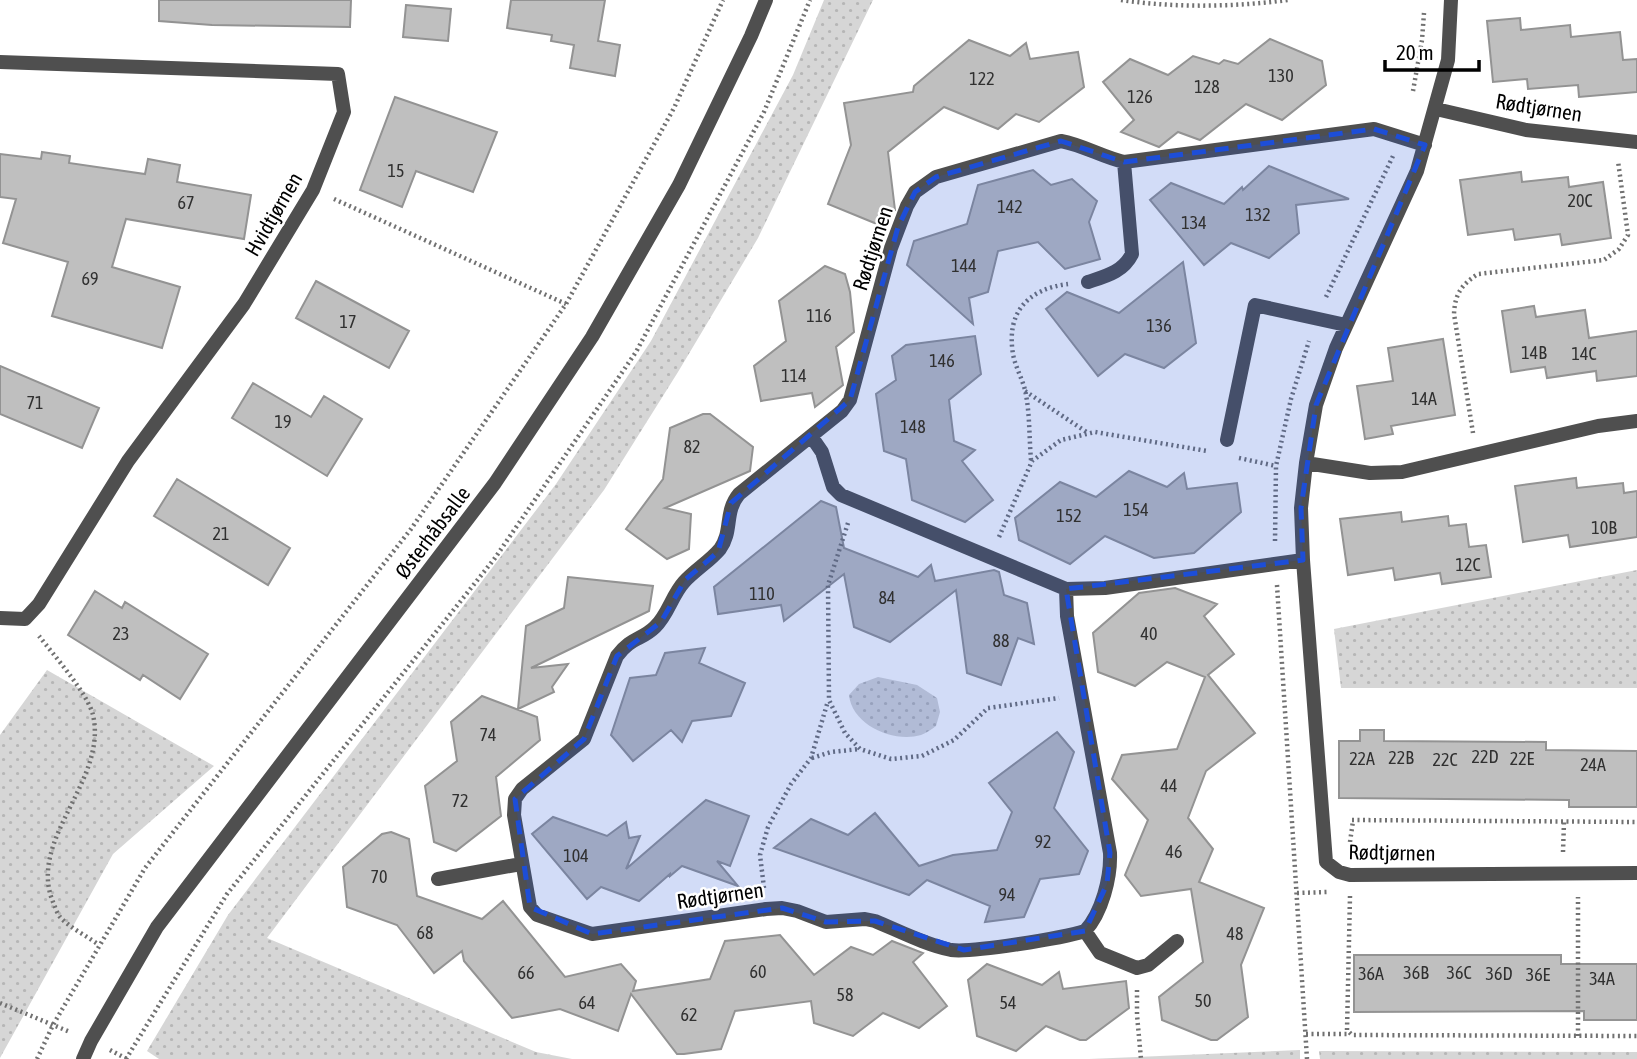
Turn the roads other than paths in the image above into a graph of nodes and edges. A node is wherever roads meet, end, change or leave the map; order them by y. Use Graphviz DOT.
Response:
graph roads {
  1 [pos="766,0"];
  2 [pos="1451,0"];
  3 [pos="0,62"];
  4 [pos="1436,109"];
  5 [pos="1637,142"];
  6 [pos="1425,145"];
  7 [pos="1124,162"];
  8 [pos="1088,282"];
  9 [pos="1346,325"];
  10 [pos="1637,421"];
  11 [pos="811,436"];
  12 [pos="1227,440"];
  13 [pos="1306,463"];
  14 [pos="1303,560"];
  15 [pos="1066,589"];
  16 [pos="0,618"];
  17 [pos="521,864"];
  18 [pos="1637,873"];
  19 [pos="438,879"];
  20 [pos="1085,931"];
  21 [pos="1177,941"];
  22 [pos="83,1059"];
  1 -- 22 [label="street, Østerhåbsalle"];
  2 -- 4 [label="street, Rødtjørnen"];
  3 -- 16 [label="street, Hvidtjørnen"];
  4 -- 5 [label="street, Rødtjørnen"];
  4 -- 6 [label="street, Rødtjørnen"];
  6 -- 7 [label="street, Rødtjørnen"];
  6 -- 9 [label="street, Rødtjørnen"];
  7 -- 8 [label="street"];
  7 -- 11 [label="street, Rødtjørnen"];
  9 -- 12 [label="street"];
  9 -- 13 [label="street, Rødtjørnen"];
  10 -- 13 [label="street"];
  11 -- 15 [label="street"];
  11 -- 17 [label="street, Rødtjørnen"];
  13 -- 14 [label="street, Rødtjørnen"];
  14 -- 15 [label="street"];
  14 -- 18 [label="street, Rødtjørnen"];
  15 -- 20 [label="street"];
  17 -- 19 [label="street"];
  17 -- 20 [label="street, Rødtjørnen"];
  20 -- 21 [label="street"];
}
